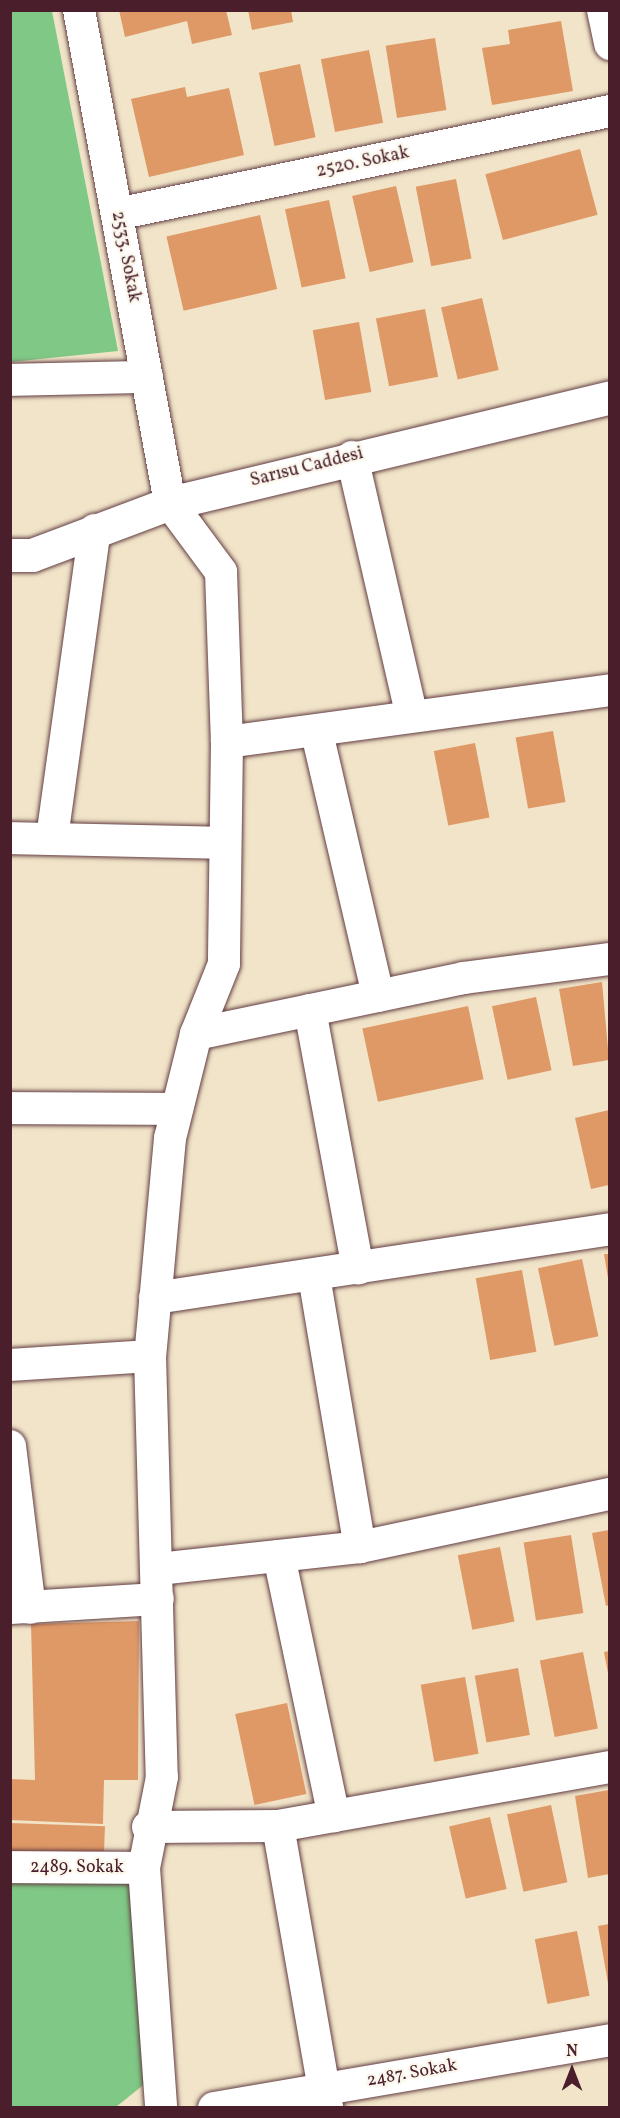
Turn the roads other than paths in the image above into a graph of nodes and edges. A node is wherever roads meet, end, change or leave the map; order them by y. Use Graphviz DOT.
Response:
graph roads {
  1 [pos="80,10"];
  2 [pos="603,10"];
  3 [pos="609,44"];
  4 [pos="609,111"];
  5 [pos="117,214"];
  6 [pos="147,377"];
  7 [pos="10,380"];
  8 [pos="609,398"];
  9 [pos="352,457"];
  10 [pos="170,503"];
  11 [pos="95,530"];
  12 [pos="10,555"];
  13 [pos="609,690"];
  14 [pos="412,716"];
  15 [pos="317,733"];
  16 [pos="227,742"];
  17 [pos="52,838"];
  18 [pos="225,843"];
  19 [pos="11,846"];
  20 [pos="609,959"];
  21 [pos="378,996"];
  22 [pos="310,1010"];
  23 [pos="196,1034"];
  24 [pos="10,1108"];
  25 [pos="177,1109"];
  26 [pos="609,1229"];
  27 [pos="358,1269"];
  28 [pos="314,1276"];
  29 [pos="155,1298"];
  30 [pos="150,1356"];
  31 [pos="10,1365"];
  32 [pos="10,1446"];
  33 [pos="609,1494"];
  34 [pos="360,1547"];
  35 [pos="279,1556"];
  36 [pos="158,1584"];
  37 [pos="20,1608"];
  38 [pos="609,1767"];
  39 [pos="334,1816"];
  40 [pos="278,1826"];
  41 [pos="148,1827"];
  42 [pos="10,1867"];
  43 [pos="144,1868"];
  44 [pos="609,2040"];
  45 [pos="326,2098"];
  46 [pos="161,2108"];
  47 [pos="214,2108"];
  1 -- 5 [label="street, 2533. Sokak"];
  2 -- 3 [label="street"];
  4 -- 5 [label="street, 2520. Sokak"];
  5 -- 6 [label="street, 2533. Sokak"];
  6 -- 7 [label="street"];
  6 -- 10 [label="street, 2533. Sokak"];
  8 -- 9 [label="street, Sarısu Caddesi"];
  9 -- 10 [label="street, Sarısu Caddesi"];
  9 -- 14 [label="street"];
  10 -- 11 [label="street, Sarısu Caddesi"];
  10 -- 16 [label="street"];
  11 -- 12 [label="street, Sarısu Caddesi"];
  11 -- 17 [label="street"];
  13 -- 14 [label="street"];
  14 -- 15 [label="street"];
  15 -- 16 [label="street"];
  15 -- 21 [label="street"];
  16 -- 18 [label="street"];
  17 -- 18 [label="street"];
  17 -- 19 [label="street"];
  18 -- 23 [label="street"];
  20 -- 21 [label="street"];
  21 -- 22 [label="street"];
  22 -- 23 [label="street"];
  22 -- 27 [label="street"];
  23 -- 25 [label="street"];
  24 -- 25 [label="street"];
  25 -- 29 [label="street"];
  26 -- 27 [label="street"];
  27 -- 28 [label="street"];
  28 -- 29 [label="street"];
  28 -- 34 [label="street"];
  29 -- 30 [label="street"];
  30 -- 31 [label="street"];
  30 -- 36 [label="street"];
  32 -- 37 [label="street"];
  33 -- 34 [label="street"];
  34 -- 35 [label="street"];
  35 -- 36 [label="street"];
  35 -- 39 [label="street"];
  36 -- 37 [label="street"];
  36 -- 41 [label="street"];
  38 -- 39 [label="street"];
  39 -- 40 [label="street"];
  40 -- 41 [label="street"];
  40 -- 45 [label="street"];
  41 -- 43 [label="street"];
  42 -- 43 [label="street, 2489. Sokak"];
  43 -- 46 [label="street"];
  44 -- 45 [label="street, 2487. Sokak"];
  45 -- 47 [label="street, 2487. Sokak"];
}
